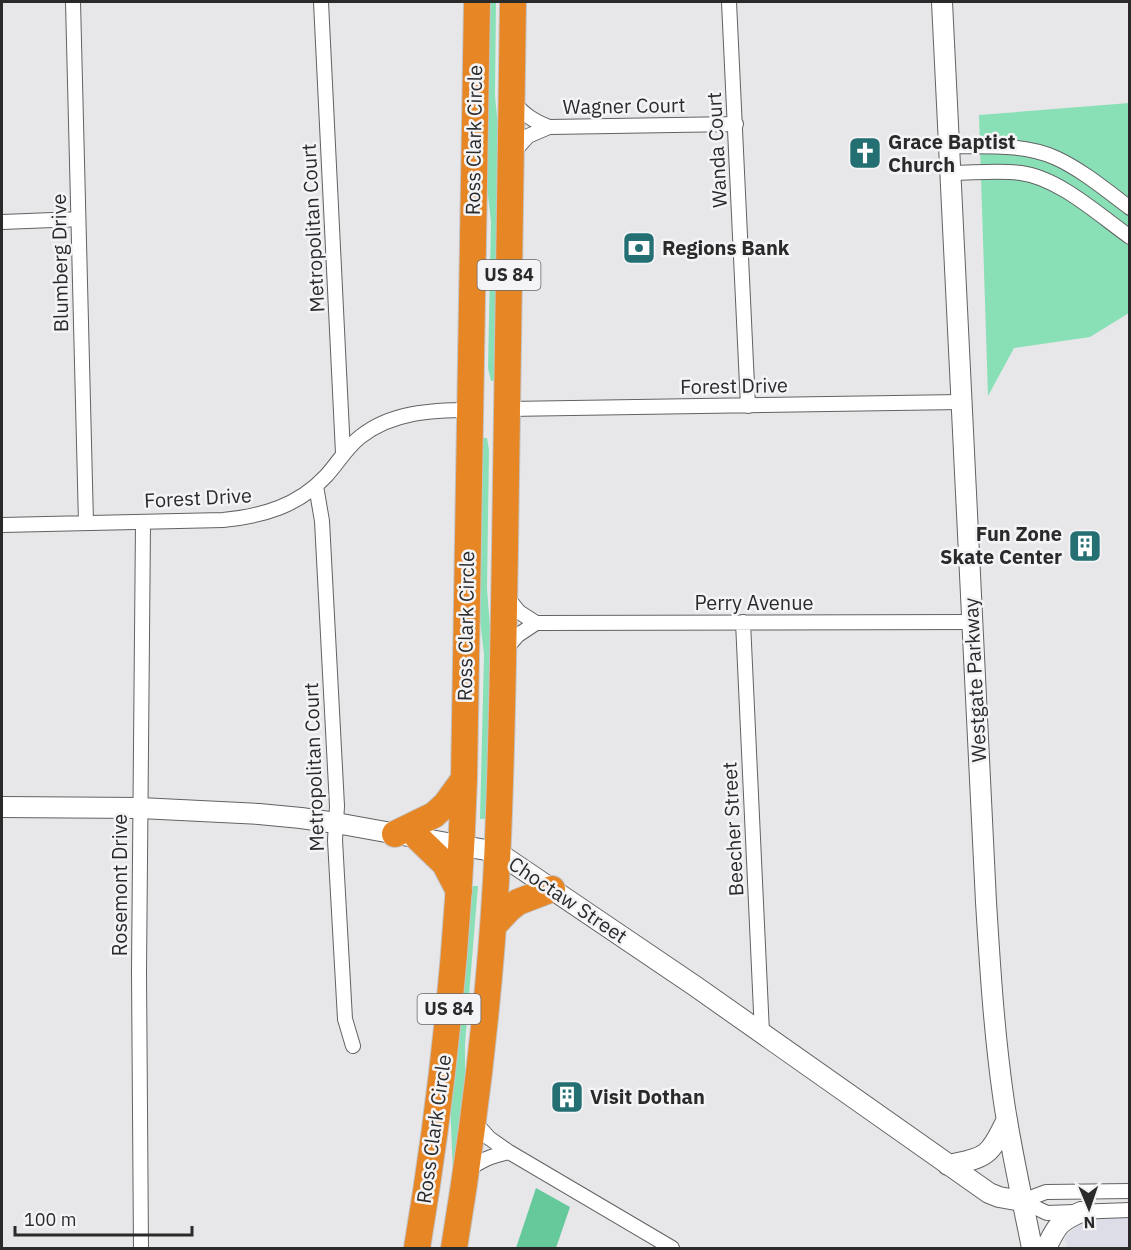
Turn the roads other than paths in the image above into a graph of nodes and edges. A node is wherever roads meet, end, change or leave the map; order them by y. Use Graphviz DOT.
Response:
graph roads {
  1 [pos="73,2"];
  2 [pos="321,2"];
  3 [pos="477,2"];
  4 [pos="513,2"];
  5 [pos="729,2"];
  6 [pos="942,2"];
  7 [pos="512,101"];
  8 [pos="735,124"];
  9 [pos="549,127"];
  10 [pos="949,147"];
  11 [pos="511,155"];
  12 [pos="951,173"];
  13 [pos="1130,207"];
  14 [pos="78,219"];
  15 [pos="2,222"];
  16 [pos="1130,237"];
  17 [pos="471,365"];
  18 [pos="961,402"];
  19 [pos="748,405"];
  20 [pos="507,409"];
  21 [pos="470,411"];
  22 [pos="343,453"];
  23 [pos="507,459"];
  24 [pos="316,486"];
  25 [pos="144,522"];
  26 [pos="86,523"];
  27 [pos="2,525"];
  28 [pos="504,593"];
  29 [pos="743,622"];
  30 [pos="972,622"];
  31 [pos="536,623"];
  32 [pos="503,652"];
  33 [pos="464,779"];
  34 [pos="2,807"];
  35 [pos="140,808"];
  36 [pos="336,823"];
  37 [pos="406,836"];
  38 [pos="461,846"];
  39 [pos="497,852"];
  40 [pos="552,889"];
  41 [pos="459,891"];
  42 [pos="493,926"];
  43 [pos="762,1034"];
  44 [pos="353,1046"];
  45 [pos="1007,1119"];
  46 [pos="473,1120"];
  47 [pos="509,1152"];
  48 [pos="948,1165"];
  49 [pos="466,1171"];
  50 [pos="1130,1191"];
  51 [pos="1022,1201"];
  52 [pos="1130,1210"];
  53 [pos="1081,1212"];
  54 [pos="141,1248"];
  55 [pos="417,1248"];
  56 [pos="454,1248"];
  57 [pos="672,1248"];
  58 [pos="1032,1248"];
  59 [pos="1046,1248"];
  1 -- 14 [label="street, Blumberg Drive"];
  2 -- 22 [label="street, Metropolitan Court"];
  3 -- 17 [label="highway, Ross Clark Circle / US 84"];
  4 -- 7 [label="highway, Ross Clark Circle / US 84"];
  5 -- 8 [label="street, Wanda Court"];
  6 -- 10 [label="main road, Westgate Parkway"];
  7 -- 9 [label="street, Wagner Court"];
  7 -- 11 [label="highway, Ross Clark Circle / US 84"];
  8 -- 9 [label="street, Wagner Court"];
  8 -- 19 [label="street, Wanda Court"];
  9 -- 11 [label="street, Wagner Court"];
  10 -- 12 [label="main road, Westgate Parkway"];
  10 -- 13 [label="street"];
  11 -- 20 [label="highway, Ross Clark Circle / US 84"];
  12 -- 16 [label="street"];
  12 -- 18 [label="main road, Westgate Parkway"];
  14 -- 15 [label="street"];
  14 -- 26 [label="street, Blumberg Drive"];
  17 -- 20 [label="highway"];
  17 -- 21 [label="highway, Ross Clark Circle / US 84"];
  18 -- 19 [label="street, Forest Drive"];
  18 -- 30 [label="main road, Westgate Parkway"];
  19 -- 20 [label="street, Forest Drive"];
  20 -- 23 [label="highway, Ross Clark Circle / US 84"];
  21 -- 22 [label="street, Forest Drive"];
  21 -- 23 [label="highway"];
  21 -- 33 [label="highway, Ross Clark Circle / US 84"];
  22 -- 24 [label="street, Forest Drive"];
  23 -- 28 [label="highway, Ross Clark Circle / US 84"];
  24 -- 25 [label="street, Forest Drive"];
  24 -- 36 [label="street, Metropolitan Court"];
  25 -- 26 [label="street, Forest Drive"];
  25 -- 35 [label="street, Rosemont Drive"];
  26 -- 27 [label="street, Forest Drive"];
  28 -- 31 [label="street"];
  28 -- 32 [label="highway, Ross Clark Circle / US 84"];
  29 -- 30 [label="street, Perry Avenue"];
  29 -- 31 [label="street, Perry Avenue"];
  29 -- 43 [label="street, Beecher Street"];
  30 -- 45 [label="main road, Westgate Parkway"];
  31 -- 32 [label="street"];
  32 -- 39 [label="highway, Ross Clark Circle / US 84"];
  33 -- 37 [label="highway"];
  33 -- 38 [label="highway, Ross Clark Circle / US 84"];
  34 -- 35 [label="main road, Choctaw Street"];
  35 -- 36 [label="main road, Choctaw Street"];
  35 -- 54 [label="street, Rosemont Drive"];
  36 -- 37 [label="main road, Choctaw Street"];
  36 -- 44 [label="street, Metropolitan Court"];
  37 -- 38 [label="main road, Choctaw Street"];
  37 -- 41 [label="highway"];
  38 -- 39 [label="main road, Choctaw Street"];
  38 -- 41 [label="highway, Ross Clark Circle / US 84"];
  39 -- 40 [label="main road, Choctaw Street"];
  39 -- 42 [label="highway, Ross Clark Circle / US 84"];
  40 -- 42 [label="highway"];
  40 -- 43 [label="main road, Choctaw Street"];
  41 -- 55 [label="highway, Ross Clark Circle / US 84"];
  42 -- 46 [label="highway, Ross Clark Circle / US 84"];
  43 -- 48 [label="main road, Choctaw Street"];
  45 -- 48 [label="main road"];
  45 -- 51 [label="main road, Westgate Parkway"];
  46 -- 47 [label="street"];
  46 -- 49 [label="highway, Ross Clark Circle / US 84"];
  47 -- 49 [label="street"];
  47 -- 57 [label="street"];
  48 -- 51 [label="main road, Choctaw Street"];
  49 -- 56 [label="highway, Ross Clark Circle / US 84"];
  50 -- 51 [label="street"];
  51 -- 53 [label="street, Choctaw Street"];
  51 -- 58 [label="main road, Westgate Parkway"];
  52 -- 53 [label="street, Choctaw Street"];
  53 -- 59 [label="main road"];
}
